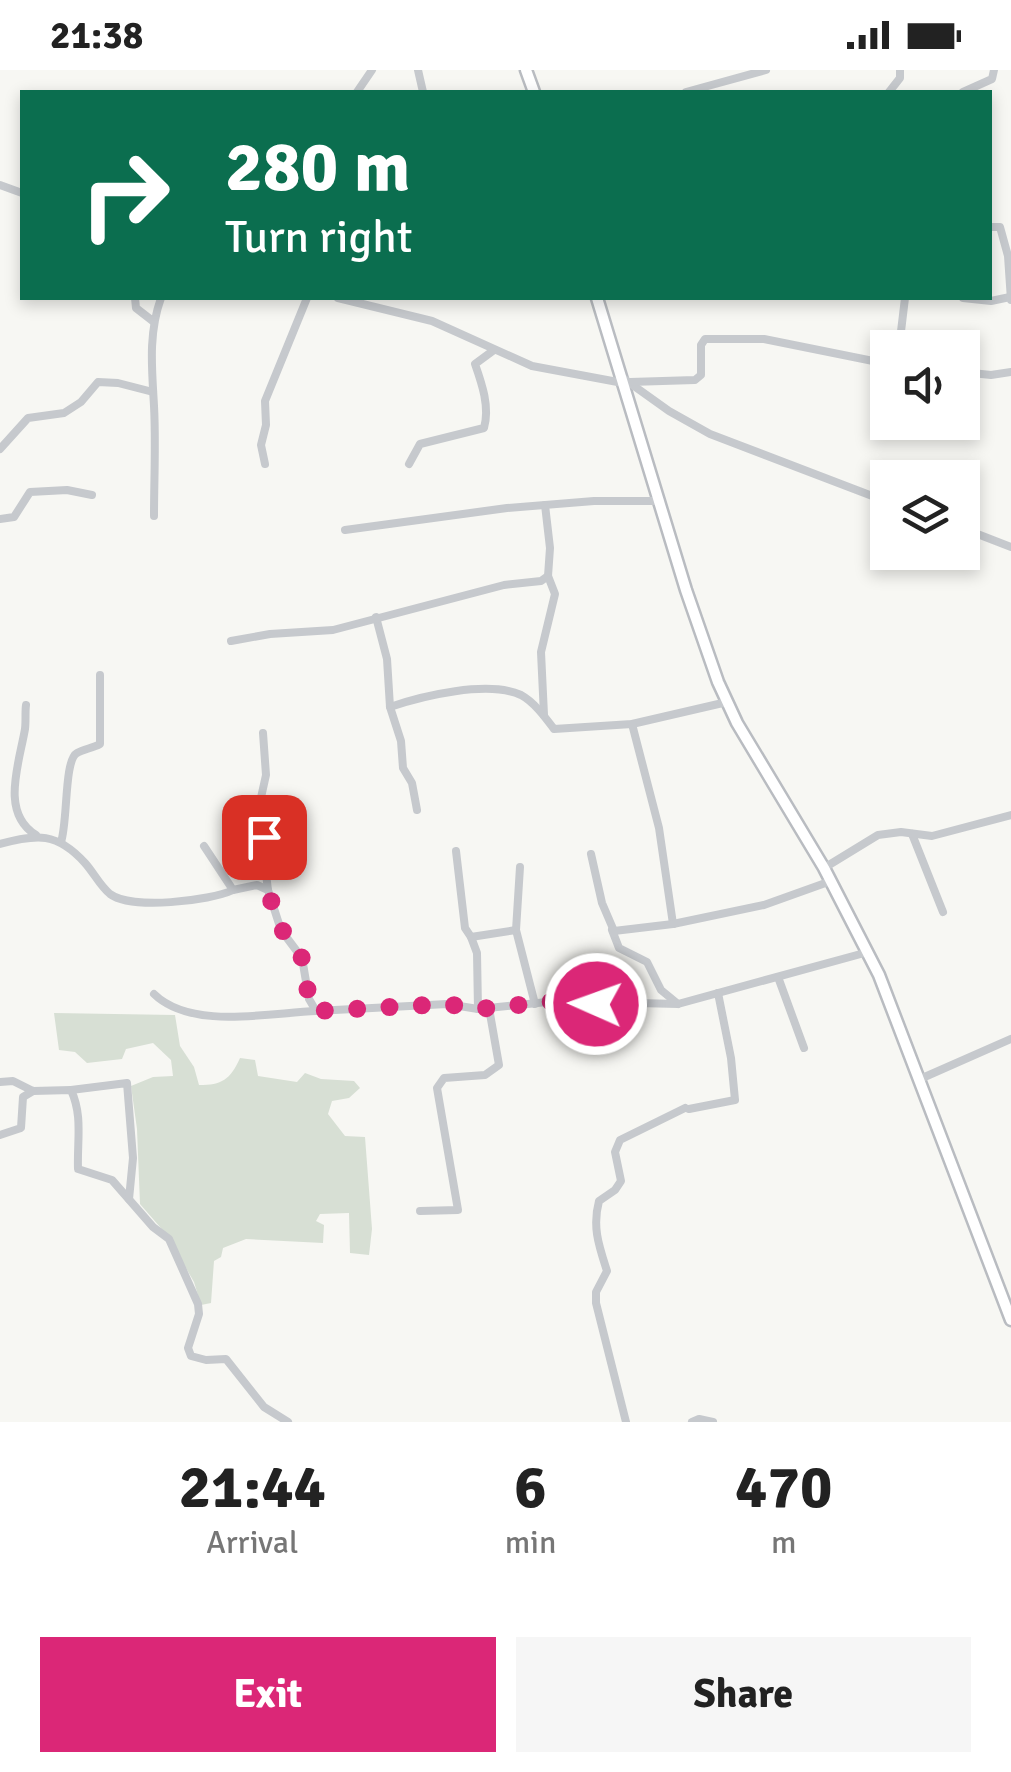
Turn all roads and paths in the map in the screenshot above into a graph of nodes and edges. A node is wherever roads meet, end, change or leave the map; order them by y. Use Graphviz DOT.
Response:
graph roads {
  1 [pos="766,70"];
  2 [pos="994,70"];
  3 [pos="693,90"];
  4 [pos="967,90"];
  5 [pos="992,227"];
  6 [pos="1009,256"];
  7 [pos="1010,298"];
  8 [pos="135,300"];
  9 [pos="161,300"];
  10 [pos="306,300"];
  11 [pos="346,300"];
  12 [pos="598,300"];
  13 [pos="905,300"];
  14 [pos="982,300"];
  15 [pos="154,322"];
  16 [pos="901,330"];
  17 [pos="494,350"];
  18 [pos="870,360"];
  19 [pos="1011,372"];
  20 [pos="980,374"];
  21 [pos="624,380"];
  22 [pos="152,392"];
  23 [pos="0,449"];
  24 [pos="265,464"];
  25 [pos="410,464"];
  26 [pos="92,495"];
  27 [pos="870,495"];
  28 [pos="660,501"];
  29 [pos="545,505"];
  30 [pos="154,516"];
  31 [pos="0,519"];
  32 [pos="346,530"];
  33 [pos="980,535"];
  34 [pos="1011,548"];
  35 [pos="548,576"];
  36 [pos="376,617"];
  37 [pos="231,640"];
  38 [pos="100,675"];
  39 [pos="727,702"];
  40 [pos="26,705"];
  41 [pos="390,707"];
  42 [pos="544,716"];
  43 [pos="632,724"];
  44 [pos="263,733"];
  45 [pos="416,810"];
  46 [pos="1011,815"];
  47 [pos="912,834"];
  48 [pos="36,835"];
  49 [pos="61,842"];
  50 [pos="0,844"];
  51 [pos="204,846"];
  52 [pos="456,851"];
  53 [pos="591,854"];
  54 [pos="520,867"];
  55 [pos="824,868"];
  56 [pos="831,881"];
  57 [pos="233,890"];
  58 [pos="268,890"];
  59 [pos="943,912"];
  60 [pos="672,924"];
  61 [pos="516,930"];
  62 [pos="612,930"];
  63 [pos="471,937"];
  64 [pos="868,952"];
  65 [pos="778,976"];
  66 [pos="718,993"];
  67 [pos="154,994"];
  68 [pos="535,1004"];
  69 [pos="678,1004"];
  70 [pos="489,1008"];
  71 [pos="478,1009"];
  72 [pos="316,1011"];
  73 [pos="1011,1039"];
  74 [pos="804,1048"];
  75 [pos="920,1079"];
  76 [pos="0,1082"];
  77 [pos="32,1090"];
  78 [pos="71,1090"];
  79 [pos="0,1135"];
  80 [pos="130,1199"];
  81 [pos="420,1211"];
  82 [pos="1006,1289"];
  83 [pos="1011,1320"];
  84 [pos="288,1422"];
  85 [pos="626,1422"];
  86 [pos="692,1422"];
  87 [pos="712,1422"];
  1 -- 3 [label="street"];
  2 -- 4 [label="street"];
  5 -- 6 [label="street"];
  6 -- 7 [label="street"];
  7 -- 14 [label="street"];
  8 -- 15 [label="street"];
  9 -- 15 [label="street"];
  10 -- 24 [label="street"];
  11 -- 17 [label="street"];
  12 -- 21 [label="main road"];
  13 -- 16 [label="street"];
  15 -- 22 [label="street"];
  17 -- 21 [label="street"];
  17 -- 25 [label="street"];
  18 -- 21 [label="street"];
  19 -- 20 [label="street"];
  21 -- 27 [label="street"];
  21 -- 28 [label="main road"];
  22 -- 23 [label="street"];
  22 -- 30 [label="street"];
  26 -- 31 [label="street"];
  28 -- 29 [label="street"];
  28 -- 39 [label="main road"];
  29 -- 32 [label="street"];
  29 -- 35 [label="street"];
  33 -- 34 [label="street"];
  35 -- 36 [label="street"];
  35 -- 42 [label="street"];
  36 -- 37 [label="street"];
  36 -- 41 [label="street"];
  38 -- 49 [label="street"];
  39 -- 43 [label="street"];
  39 -- 55 [label="main road"];
  40 -- 48 [label="street"];
  41 -- 42 [label="street"];
  41 -- 45 [label="street"];
  42 -- 43 [label="street"];
  43 -- 60 [label="street"];
  44 -- 58 [label="street"];
  46 -- 47 [label="street"];
  47 -- 55 [label="street"];
  47 -- 59 [label="street"];
  48 -- 49 [label="street"];
  48 -- 50 [label="street"];
  49 -- 57 [label="street"];
  51 -- 57 [label="street"];
  52 -- 63 [label="street"];
  53 -- 62 [label="street"];
  54 -- 61 [label="street"];
  55 -- 56 [label="main road"];
  56 -- 60 [label="street"];
  56 -- 64 [label="main road"];
  57 -- 58 [label="street"];
  58 -- 72 [label="street"];
  60 -- 62 [label="street"];
  61 -- 63 [label="street"];
  61 -- 68 [label="street"];
  62 -- 69 [label="street"];
  63 -- 71 [label="street"];
  64 -- 65 [label="street"];
  64 -- 75 [label="main road"];
  65 -- 66 [label="street"];
  65 -- 74 [label="street"];
  66 -- 69 [label="street"];
  66 -- 85 [label="street"];
  67 -- 72 [label="street"];
  68 -- 69 [label="street"];
  68 -- 70 [label="street"];
  70 -- 71 [label="street"];
  70 -- 81 [label="street"];
  71 -- 72 [label="street"];
  73 -- 75 [label="street"];
  75 -- 82 [label="main road"];
  76 -- 77 [label="street"];
  77 -- 78 [label="street"];
  77 -- 79 [label="street"];
  78 -- 80 [label="street"];
  78 -- 80 [label="street"];
  80 -- 84 [label="street"];
  82 -- 83 [label="main road"];
  86 -- 87 [label="street"];
}
